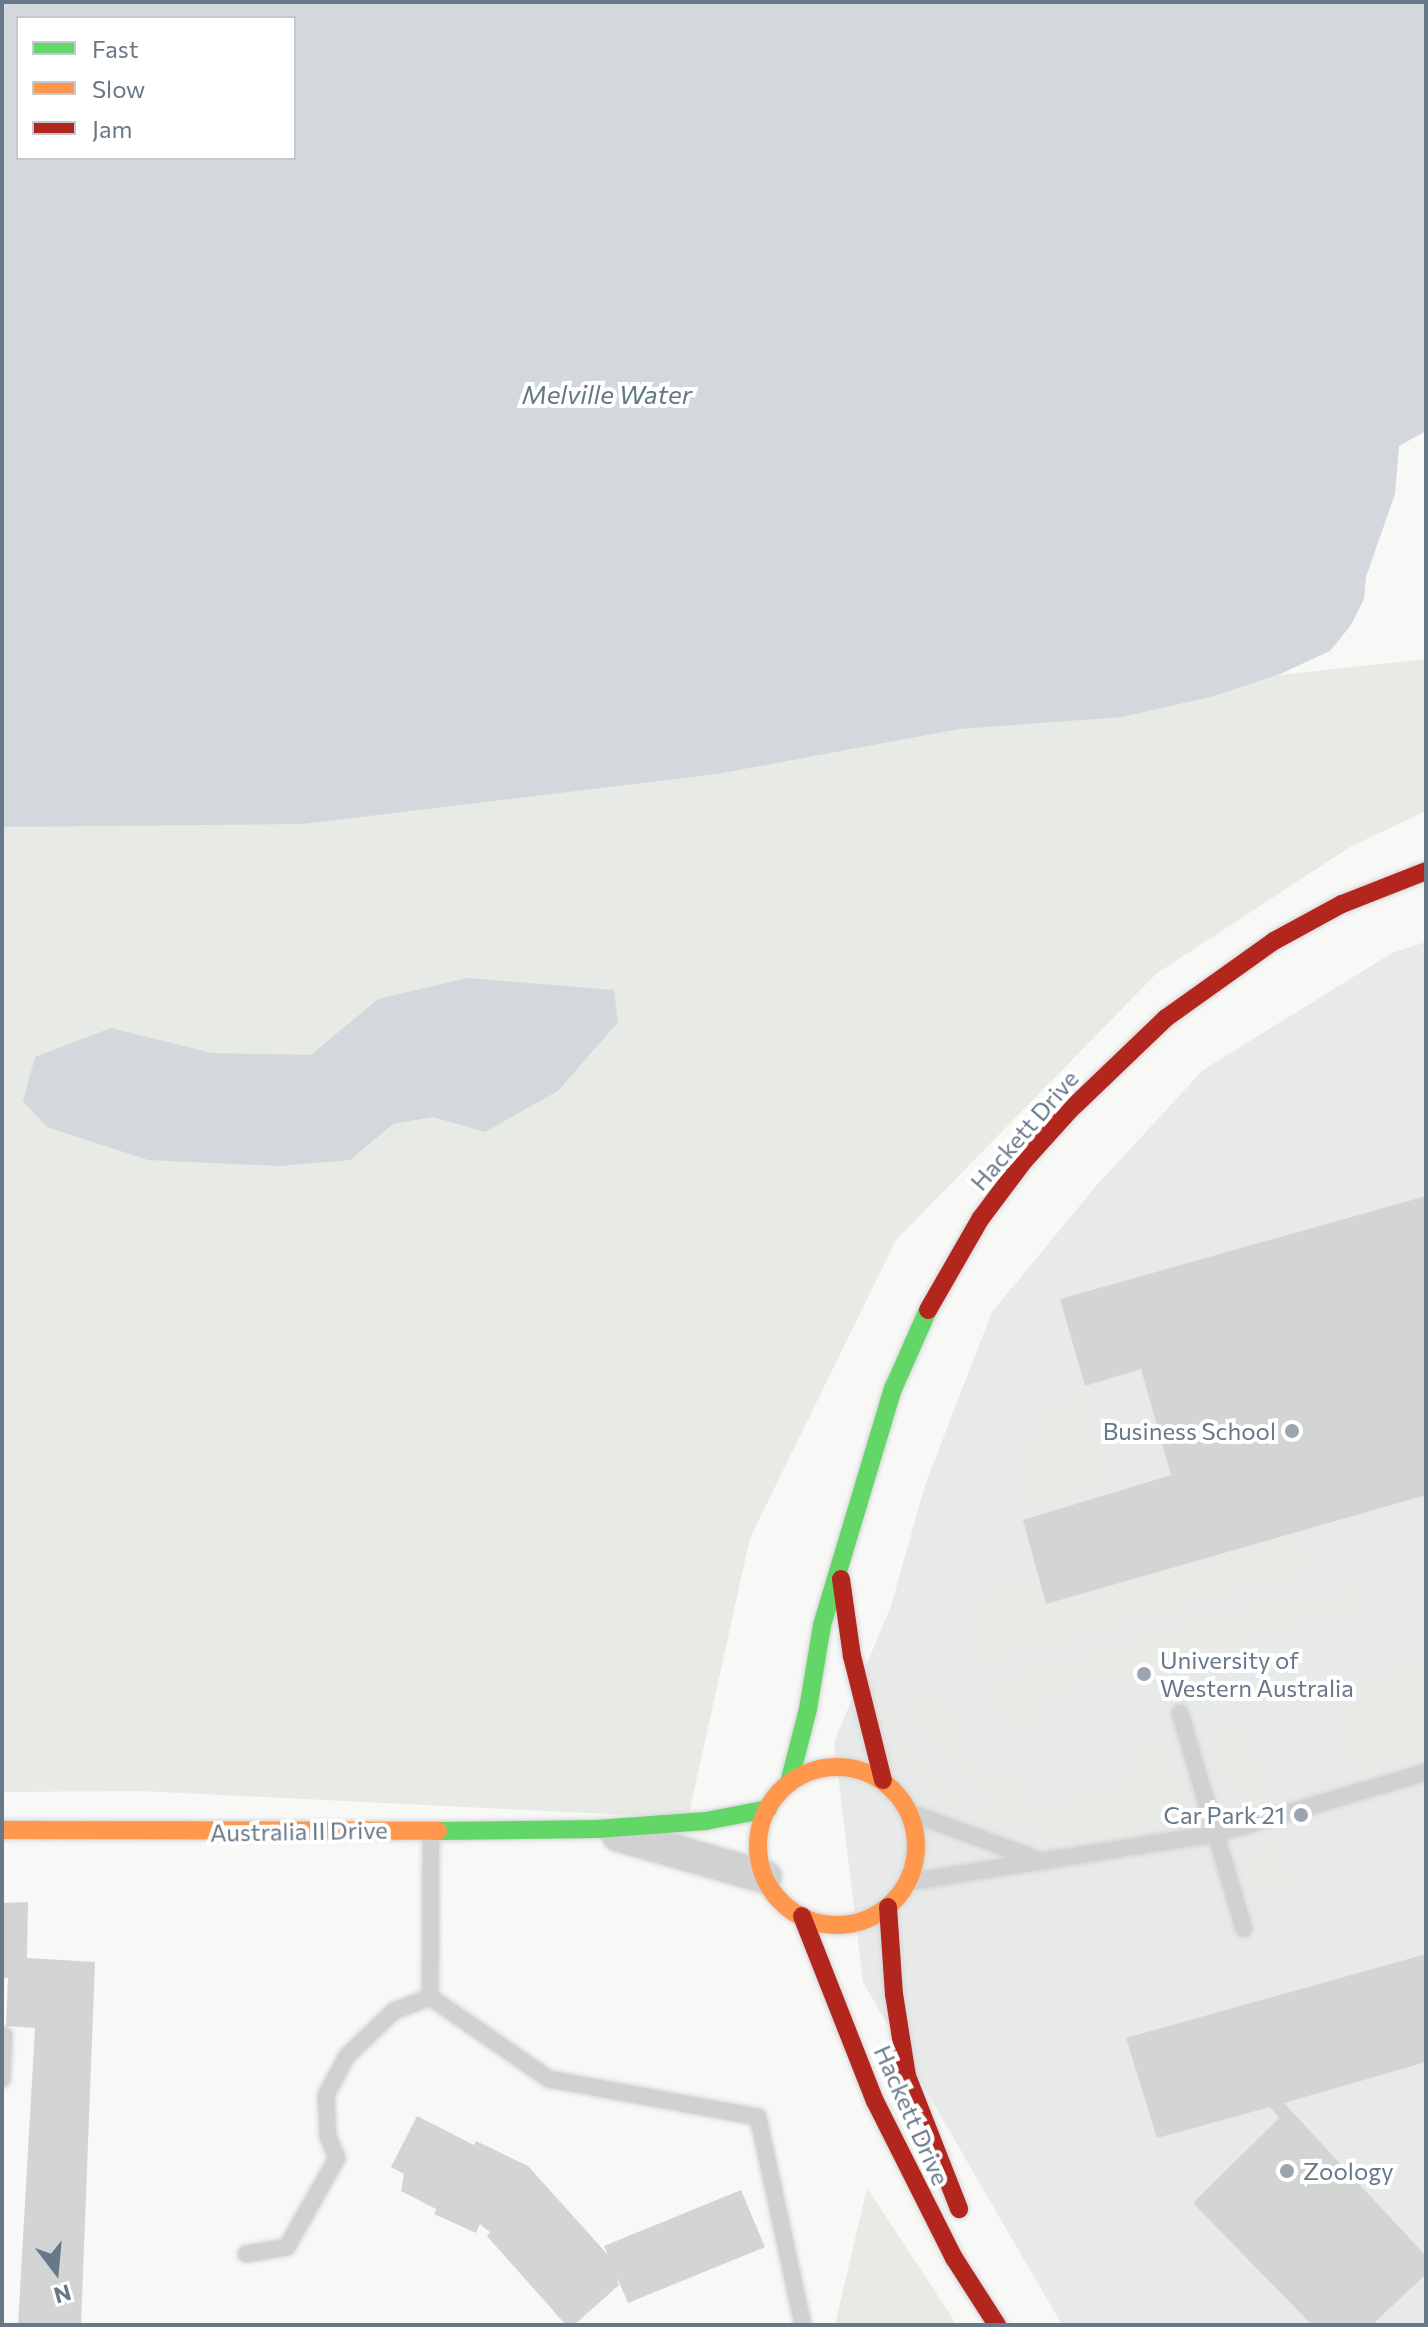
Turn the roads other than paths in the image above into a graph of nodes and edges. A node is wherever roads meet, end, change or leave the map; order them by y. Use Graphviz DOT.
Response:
graph roads {
  1 [pos="1426,871"];
  2 [pos="840,1573"];
  3 [pos="1180,1713"];
  4 [pos="1426,1772"];
  5 [pos="883,1780"];
  6 [pos="789,1783"];
  7 [pos="768,1809"];
  8 [pos="909,1812"];
  9 [pos="431,1828"];
  10 [pos="597,1829"];
  11 [pos="2,1830"];
  12 [pos="1216,1834"];
  13 [pos="1038,1860"];
  14 [pos="765,1877"];
  15 [pos="908,1882"];
  16 [pos="888,1907"];
  17 [pos="802,1916"];
  18 [pos="1244,1929"];
  19 [pos="430,1997"];
  20 [pos="4,2035"];
  21 [pos="2,2079"];
  22 [pos="966,2223"];
  23 [pos="246,2254"];
  24 [pos="803,2325"];
  25 [pos="997,2325"];
  1 -- 2 [label="main road, Hackett Drive"];
  2 -- 5 [label="main road, Hackett Drive"];
  2 -- 6 [label="main road, Hackett Drive"];
  3 -- 12 [label="lane"];
  4 -- 12 [label="lane"];
  5 -- 6 [label="main road"];
  5 -- 8 [label="main road"];
  6 -- 7 [label="main road"];
  7 -- 10 [label="main road, Australia II Drive"];
  7 -- 14 [label="main road"];
  8 -- 13 [label="lane"];
  8 -- 15 [label="main road"];
  9 -- 10 [label="main road, Australia II Drive"];
  9 -- 11 [label="main road, Australia II Drive"];
  9 -- 19 [label="lane"];
  10 -- 14 [label="street, Australia II Drive"];
  12 -- 13 [label="lane"];
  12 -- 18 [label="lane"];
  13 -- 15 [label="lane"];
  14 -- 17 [label="main road"];
  15 -- 16 [label="main road"];
  16 -- 17 [label="main road"];
  16 -- 22 [label="main road, Hackett Drive"];
  17 -- 25 [label="main road, Hackett Drive"];
  19 -- 23 [label="lane"];
  19 -- 24 [label="lane"];
  20 -- 21 [label="lane"];
}
